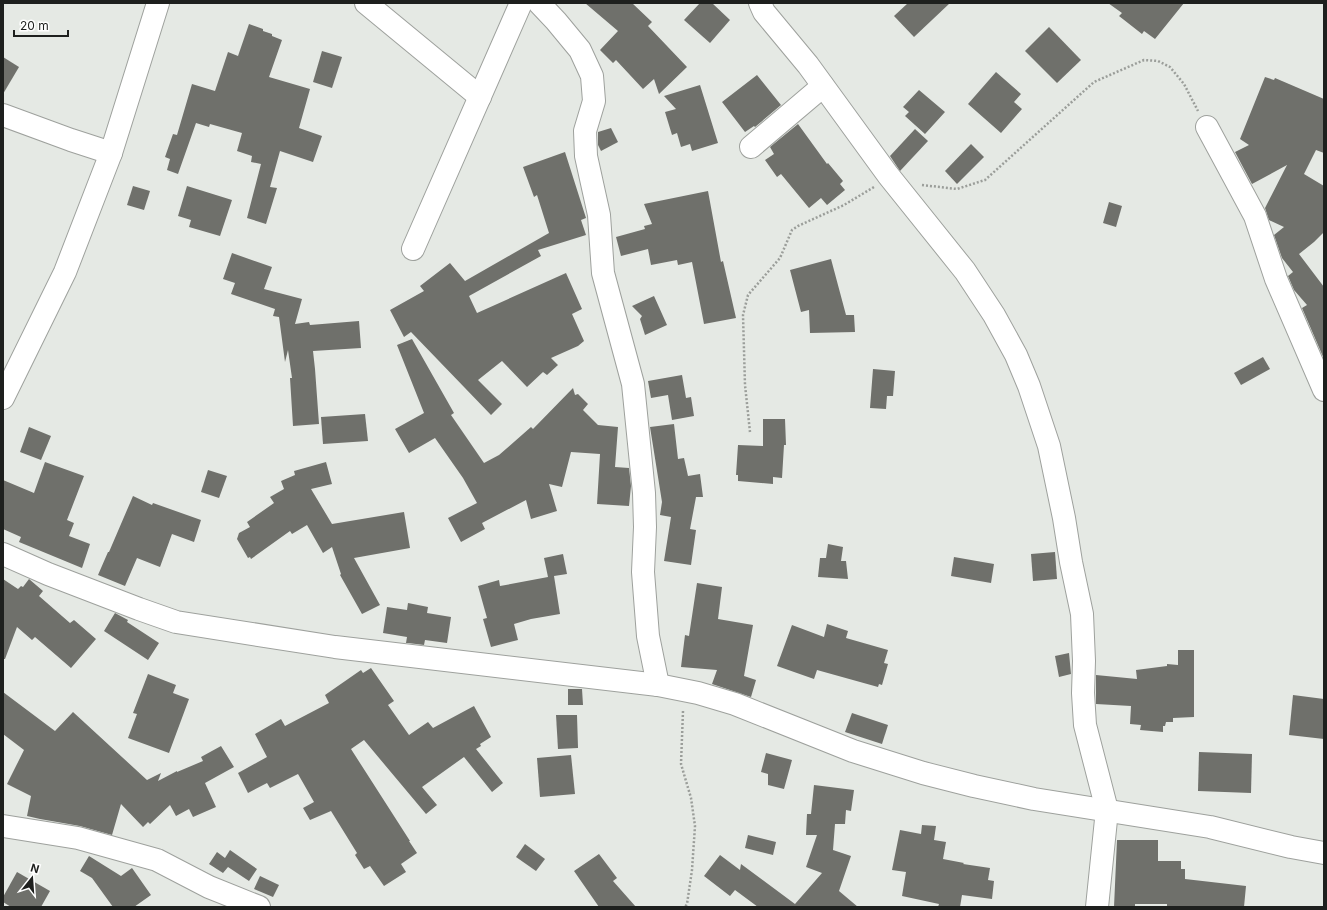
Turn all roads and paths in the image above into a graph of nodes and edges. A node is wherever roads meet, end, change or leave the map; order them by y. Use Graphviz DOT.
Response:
graph roads {
  1 [pos="158,3"];
  2 [pos="366,3"];
  3 [pos="522,3"];
  4 [pos="539,3"];
  5 [pos="760,3"];
  6 [pos="824,86"];
  7 [pos="480,97"];
  8 [pos="3,115"];
  9 [pos="1207,127"];
  10 [pos="751,147"];
  11 [pos="111,153"];
  12 [pos="891,179"];
  13 [pos="413,249"];
  14 [pos="1324,390"];
  15 [pos="4,396"];
  16 [pos="750,432"];
  17 [pos="3,554"];
  18 [pos="658,685"];
  19 [pos="683,690"];
  20 [pos="1107,810"];
  21 [pos="3,826"];
  22 [pos="1324,853"];
  23 [pos="259,907"];
  24 [pos="685,907"];
  25 [pos="1097,907"];
  1 -- 11 [label="street"];
  2 -- 7 [label="street"];
  3 -- 7 [label="street"];
  4 -- 18 [label="street"];
  5 -- 6 [label="street"];
  6 -- 10 [label="street"];
  6 -- 12 [label="street"];
  7 -- 13 [label="street"];
  8 -- 11 [label="street"];
  9 -- 12 [label="path"];
  9 -- 14 [label="street"];
  11 -- 15 [label="street"];
  12 -- 16 [label="path"];
  12 -- 20 [label="street"];
  17 -- 18 [label="street"];
  18 -- 19 [label="street"];
  19 -- 20 [label="street"];
  19 -- 24 [label="path"];
  20 -- 22 [label="street"];
  20 -- 25 [label="street"];
  21 -- 23 [label="street"];
}
